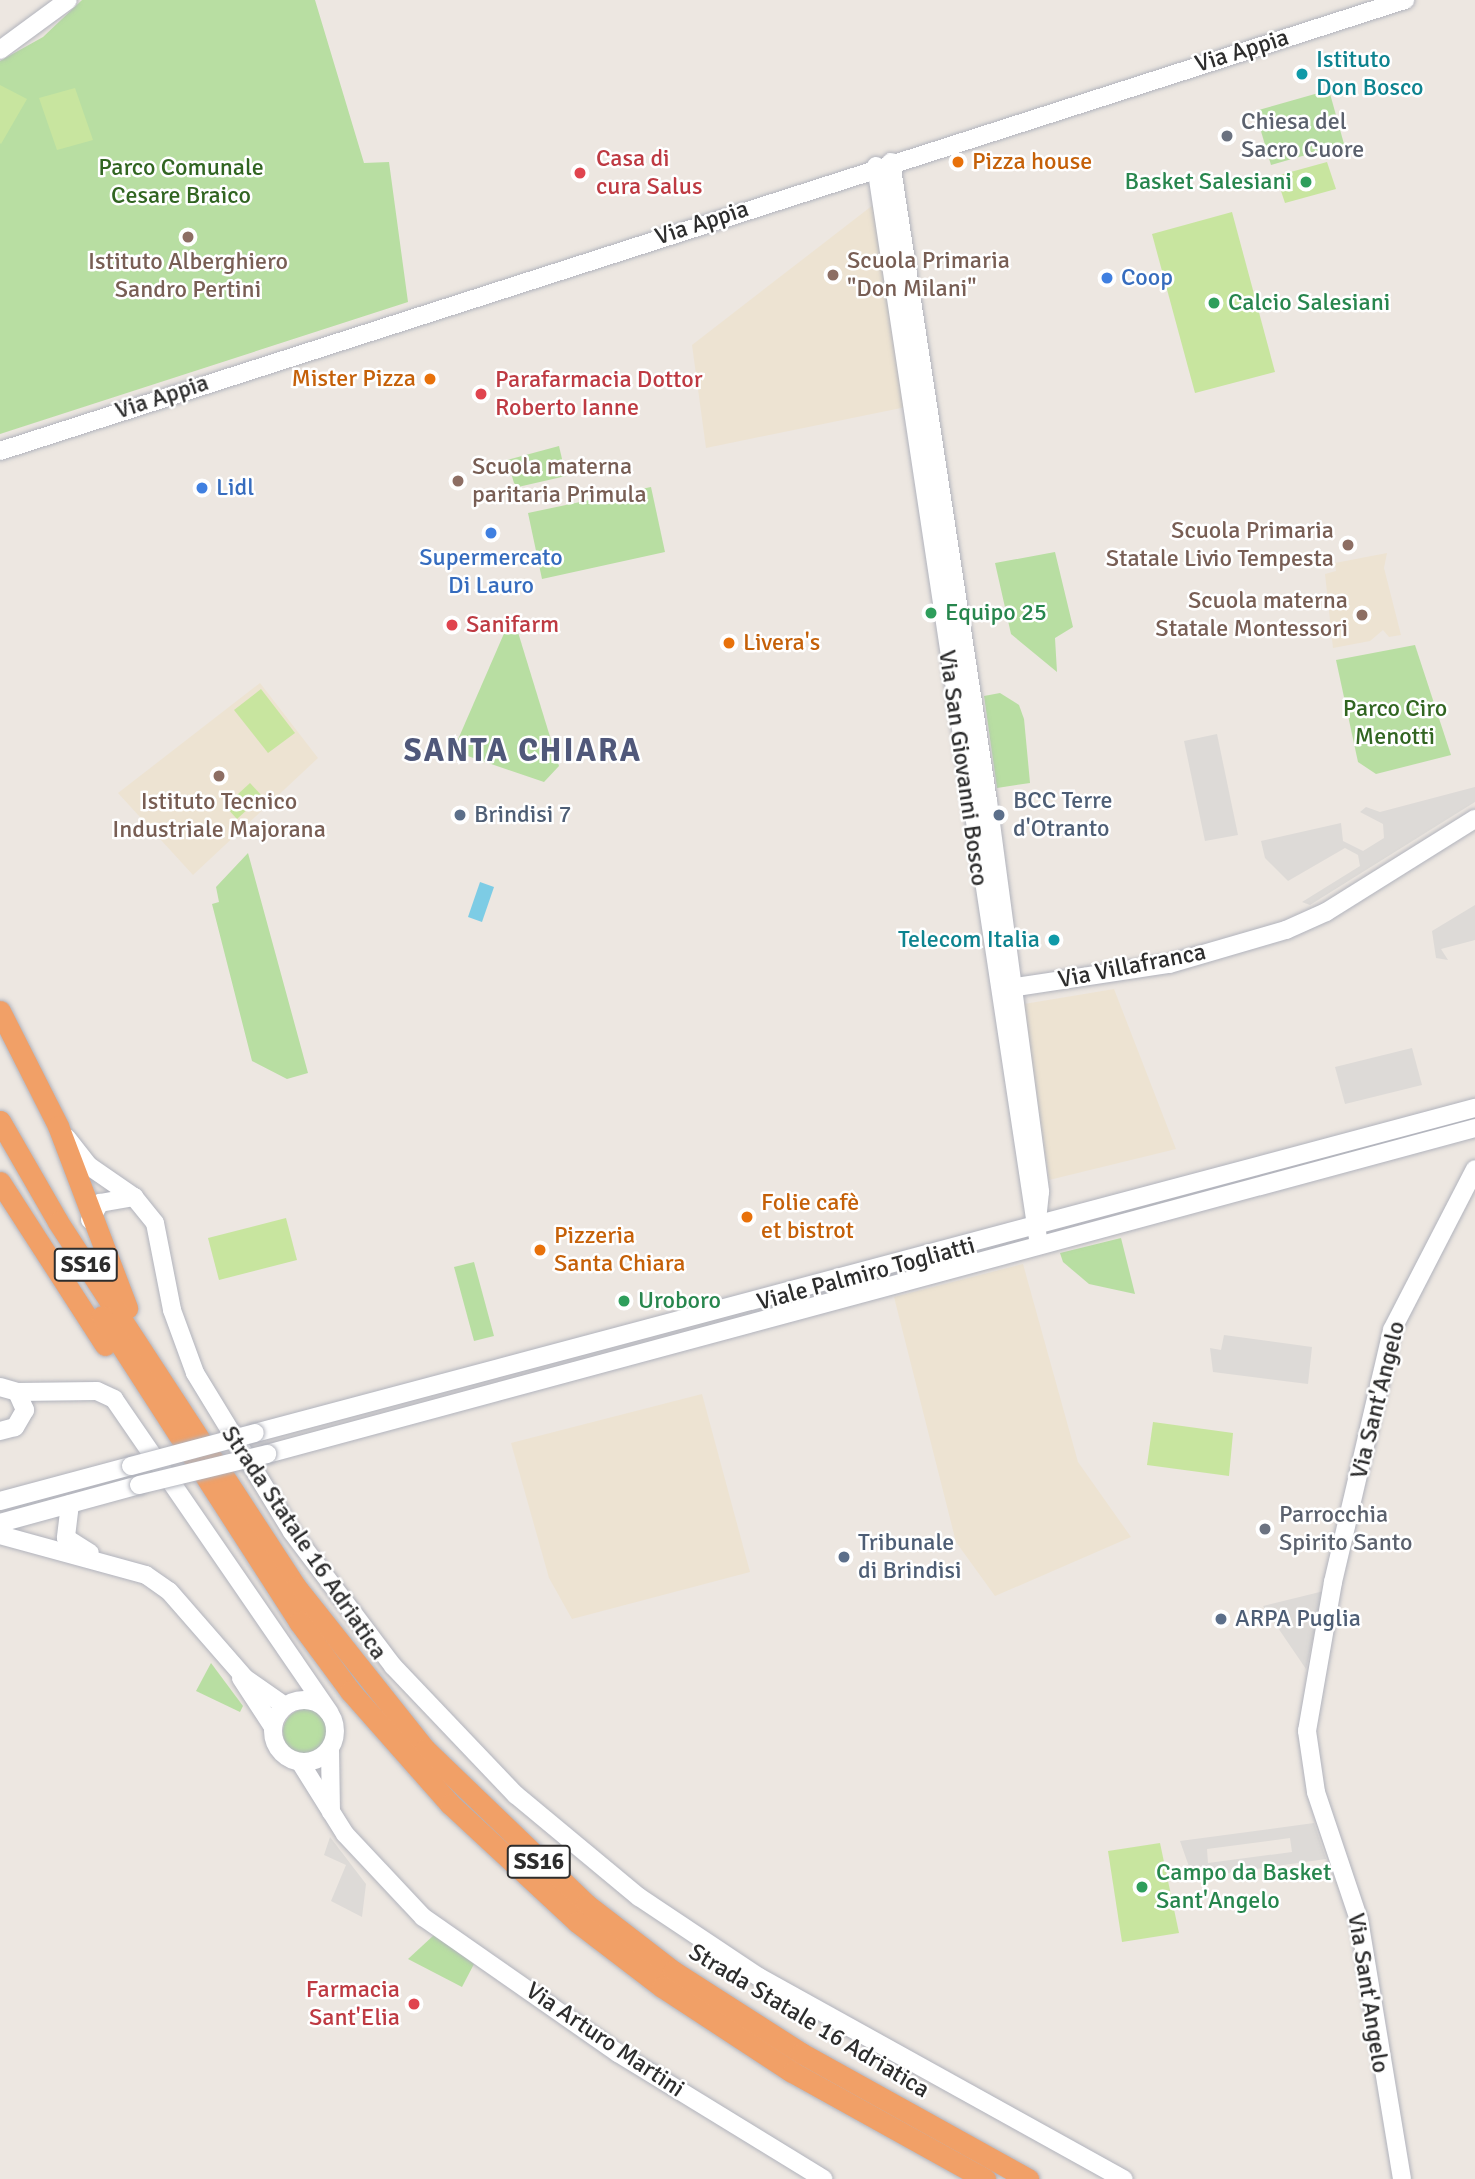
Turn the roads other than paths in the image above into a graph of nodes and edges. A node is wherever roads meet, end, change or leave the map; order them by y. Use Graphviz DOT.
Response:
graph roads {
  1 [pos="68,0"];
  2 [pos="1405,0"];
  3 [pos="0,50"];
  4 [pos="884,164"];
  5 [pos="0,451"];
  6 [pos="1475,819"];
  7 [pos="1005,988"];
  8 [pos="0,1011"];
  9 [pos="1475,1108"];
  10 [pos="0,1121"];
  11 [pos="58,1126"];
  12 [pos="1475,1128"];
  13 [pos="0,1150"];
  14 [pos="1475,1169"];
  15 [pos="0,1182"];
  16 [pos="134,1197"];
  17 [pos="0,1209"];
  18 [pos="90,1220"];
  19 [pos="1038,1236"];
  20 [pos="86,1319"];
  21 [pos="4,1388"];
  22 [pos="62,1394"];
  23 [pos="171,1409"];
  24 [pos="20,1422"];
  25 [pos="0,1430"];
  26 [pos="0,1502"];
  27 [pos="70,1504"];
  28 [pos="0,1523"];
  29 [pos="0,1535"];
  30 [pos="115,1564"];
  31 [pos="301,1662"];
  32 [pos="236,1668"];
  33 [pos="289,1704"];
  34 [pos="329,1712"];
  35 [pos="273,1727"];
  36 [pos="330,1749"];
  37 [pos="300,1762"];
  38 [pos="332,1816"];
  39 [pos="824,2179"];
  40 [pos="985,2179"];
  41 [pos="1028,2179"];
  42 [pos="1124,2179"];
  43 [pos="1402,2179"];
  1 -- 3 [label="street"];
  2 -- 4 [label="street, Via Appia"];
  4 -- 5 [label="street, Via Appia"];
  4 -- 7 [label="street, Via San Giovanni Bosco"];
  6 -- 7 [label="street, Via Villafranca"];
  7 -- 19 [label="street, Via San Giovanni Bosco"];
  8 -- 11 [label="highway"];
  9 -- 19 [label="street, Viale Palmiro Togliatti"];
  10 -- 23 [label="highway, Strada Statale 16 Adriatica / SS16"];
  11 -- 16 [label="street"];
  11 -- 18 [label="highway"];
  12 -- 19 [label="street, Viale Palmiro Togliatti"];
  13 -- 23 [label="highway, Strada Statale 16 Adriatica / SS16"];
  14 -- 43 [label="street, Via Sant'Angelo"];
  15 -- 20 [label="highway"];
  16 -- 18 [label="street"];
  16 -- 42 [label="street"];
  17 -- 20 [label="highway"];
  18 -- 23 [label="highway"];
  19 -- 26 [label="street, Viale Palmiro Togliatti, bridge"];
  19 -- 27 [label="street, Viale Palmiro Togliatti, bridge"];
  20 -- 23 [label="highway"];
  21 -- 22 [label="street"];
  21 -- 24 [label="street"];
  22 -- 24 [label="street"];
  22 -- 31 [label="street"];
  23 -- 40 [label="highway, Strada Statale 16 Adriatica / SS16"];
  23 -- 41 [label="highway, Strada Statale 16 Adriatica / SS16"];
  24 -- 25 [label="street"];
  27 -- 28 [label="street, Viale Palmiro Togliatti"];
  27 -- 30 [label="street"];
  29 -- 30 [label="street"];
  30 -- 32 [label="street"];
  31 -- 33 [label="street"];
  31 -- 34 [label="street"];
  32 -- 33 [label="street"];
  32 -- 35 [label="street"];
  33 -- 34 [label="street"];
  33 -- 35 [label="street"];
  34 -- 36 [label="street"];
  35 -- 37 [label="street"];
  36 -- 37 [label="street"];
  36 -- 38 [label="street"];
  37 -- 38 [label="street, Via Arturo Martini"];
  38 -- 39 [label="street, Via Arturo Martini"];
}
